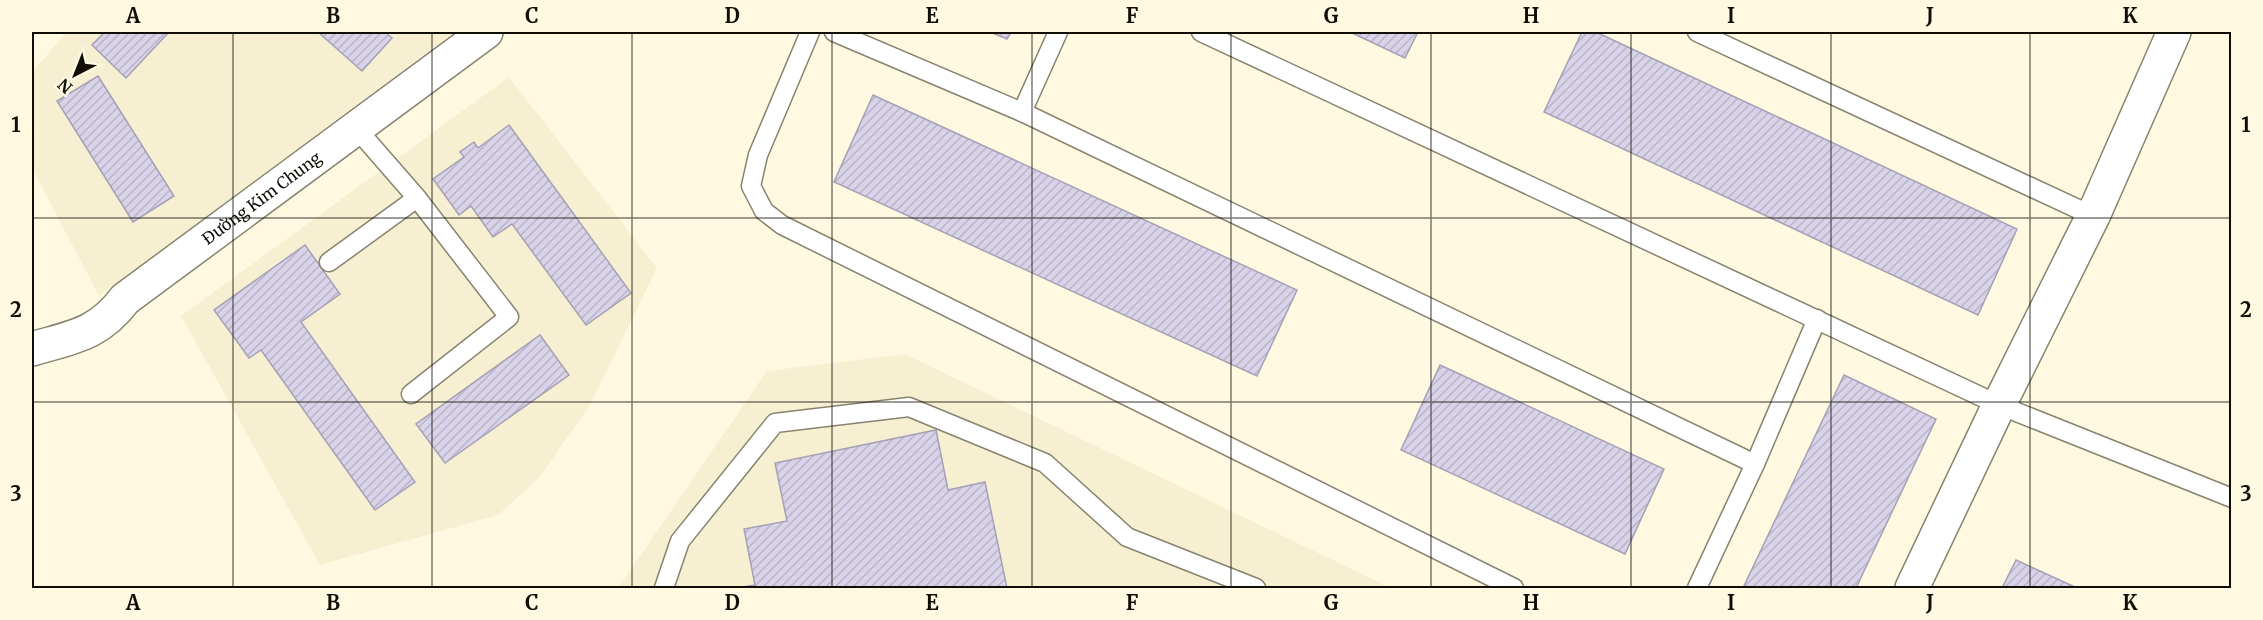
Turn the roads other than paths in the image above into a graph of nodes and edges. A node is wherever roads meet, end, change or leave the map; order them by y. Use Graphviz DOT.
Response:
graph roads {
  1 [pos="486,32"];
  2 [pos="810,32"];
  3 [pos="834,32"];
  4 [pos="1058,32"];
  5 [pos="1202,32"];
  6 [pos="1697,32"];
  7 [pos="2174,32"];
  8 [pos="1022,112"];
  9 [pos="356,128"];
  10 [pos="417,198"];
  11 [pos="2093,216"];
  12 [pos="329,262"];
  13 [pos="1817,319"];
  14 [pos="32,349"];
  15 [pos="411,394"];
  16 [pos="1999,405"];
  17 [pos="1755,464"];
  18 [pos="2232,498"];
  19 [pos="664,588"];
  20 [pos="1256,588"];
  21 [pos="1514,588"];
  22 [pos="1697,588"];
  23 [pos="1912,588"];
  1 -- 9 [label="street, Đường Kim Chung"];
  2 -- 21 [label="lane"];
  3 -- 8 [label="lane"];
  4 -- 8 [label="lane"];
  5 -- 13 [label="lane"];
  6 -- 11 [label="lane"];
  7 -- 11 [label="street"];
  8 -- 17 [label="lane"];
  9 -- 10 [label="lane"];
  9 -- 14 [label="street, Đường Kim Chung"];
  10 -- 12 [label="lane"];
  10 -- 15 [label="lane"];
  11 -- 16 [label="street"];
  13 -- 16 [label="lane"];
  13 -- 17 [label="lane"];
  16 -- 18 [label="lane"];
  16 -- 23 [label="street"];
  17 -- 22 [label="lane"];
  19 -- 20 [label="lane"];
}
